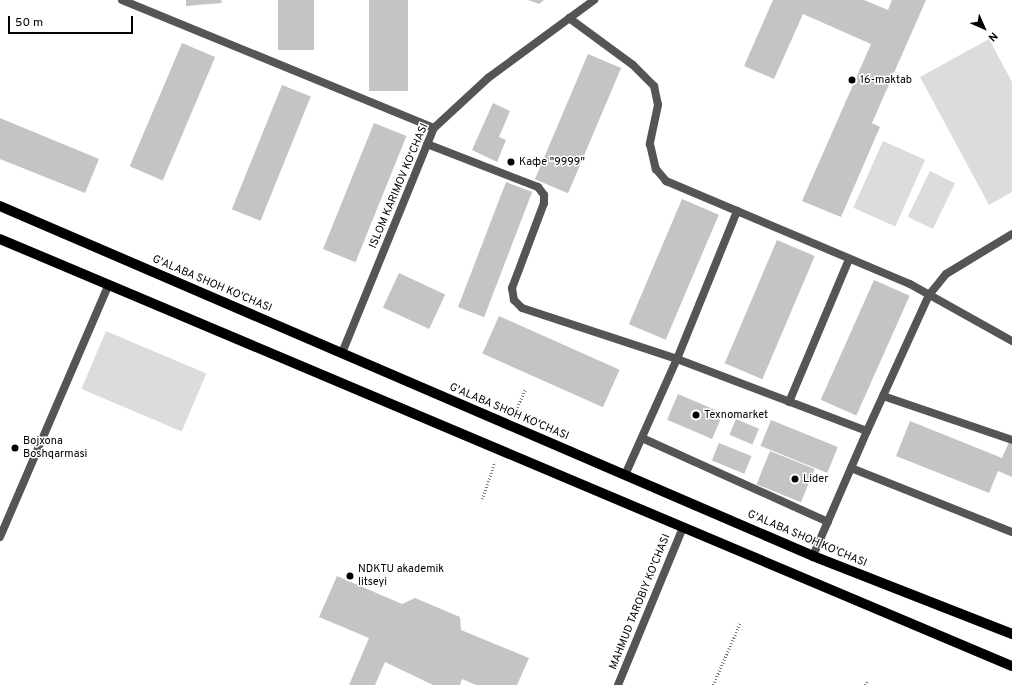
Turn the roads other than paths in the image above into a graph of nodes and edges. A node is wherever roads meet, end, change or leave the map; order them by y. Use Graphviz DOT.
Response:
graph roads {
  1 [pos="122,0"];
  2 [pos="594,0"];
  3 [pos="570,18"];
  4 [pos="434,128"];
  5 [pos="427,144"];
  6 [pos="0,206"];
  7 [pos="737,211"];
  8 [pos="1012,234"];
  9 [pos="0,239"];
  10 [pos="849,259"];
  11 [pos="109,284"];
  12 [pos="929,295"];
  13 [pos="1012,341"];
  14 [pos="342,353"];
  15 [pos="676,359"];
  16 [pos="883,396"];
  17 [pos="789,402"];
  18 [pos="867,431"];
  19 [pos="642,438"];
  20 [pos="1012,440"];
  21 [pos="851,468"];
  22 [pos="625,475"];
  23 [pos="828,522"];
  24 [pos="683,527"];
  25 [pos="1012,532"];
  26 [pos="0,537"];
  27 [pos="813,556"];
  28 [pos="1012,634"];
  29 [pos="1012,666"];
  30 [pos="618,685"];
  1 -- 4 [label="street"];
  2 -- 3 [label="street, ISLOM KARIMOV KO‘CHASI"];
  3 -- 4 [label="street, ISLOM KARIMOV KO‘CHASI"];
  3 -- 7 [label="street"];
  4 -- 5 [label="street, ISLOM KARIMOV KO‘CHASI"];
  5 -- 14 [label="street, ISLOM KARIMOV KO‘CHASI"];
  5 -- 15 [label="street"];
  6 -- 14 [label="main road, G'ALABA SHOH KO'CHASI"];
  7 -- 10 [label="street"];
  7 -- 15 [label="street"];
  8 -- 12 [label="street"];
  9 -- 11 [label="main road"];
  10 -- 12 [label="street"];
  10 -- 17 [label="street"];
  11 -- 24 [label="main road"];
  11 -- 26 [label="street"];
  12 -- 13 [label="street"];
  12 -- 16 [label="street"];
  14 -- 22 [label="main road, G'ALABA SHOH KO'CHASI"];
  15 -- 17 [label="street"];
  15 -- 19 [label="street"];
  16 -- 18 [label="street"];
  16 -- 20 [label="street"];
  17 -- 18 [label="street"];
  18 -- 21 [label="street"];
  19 -- 22 [label="street"];
  19 -- 23 [label="street"];
  21 -- 23 [label="street"];
  21 -- 25 [label="street"];
  22 -- 27 [label="main road, G'ALABA SHOH KO'CHASI"];
  23 -- 27 [label="street"];
  24 -- 29 [label="main road"];
  24 -- 30 [label="street, MAHMUD TAROBIY KO'CHASI"];
  27 -- 28 [label="main road, G'ALABA SHOH KO'CHASI"];
}
